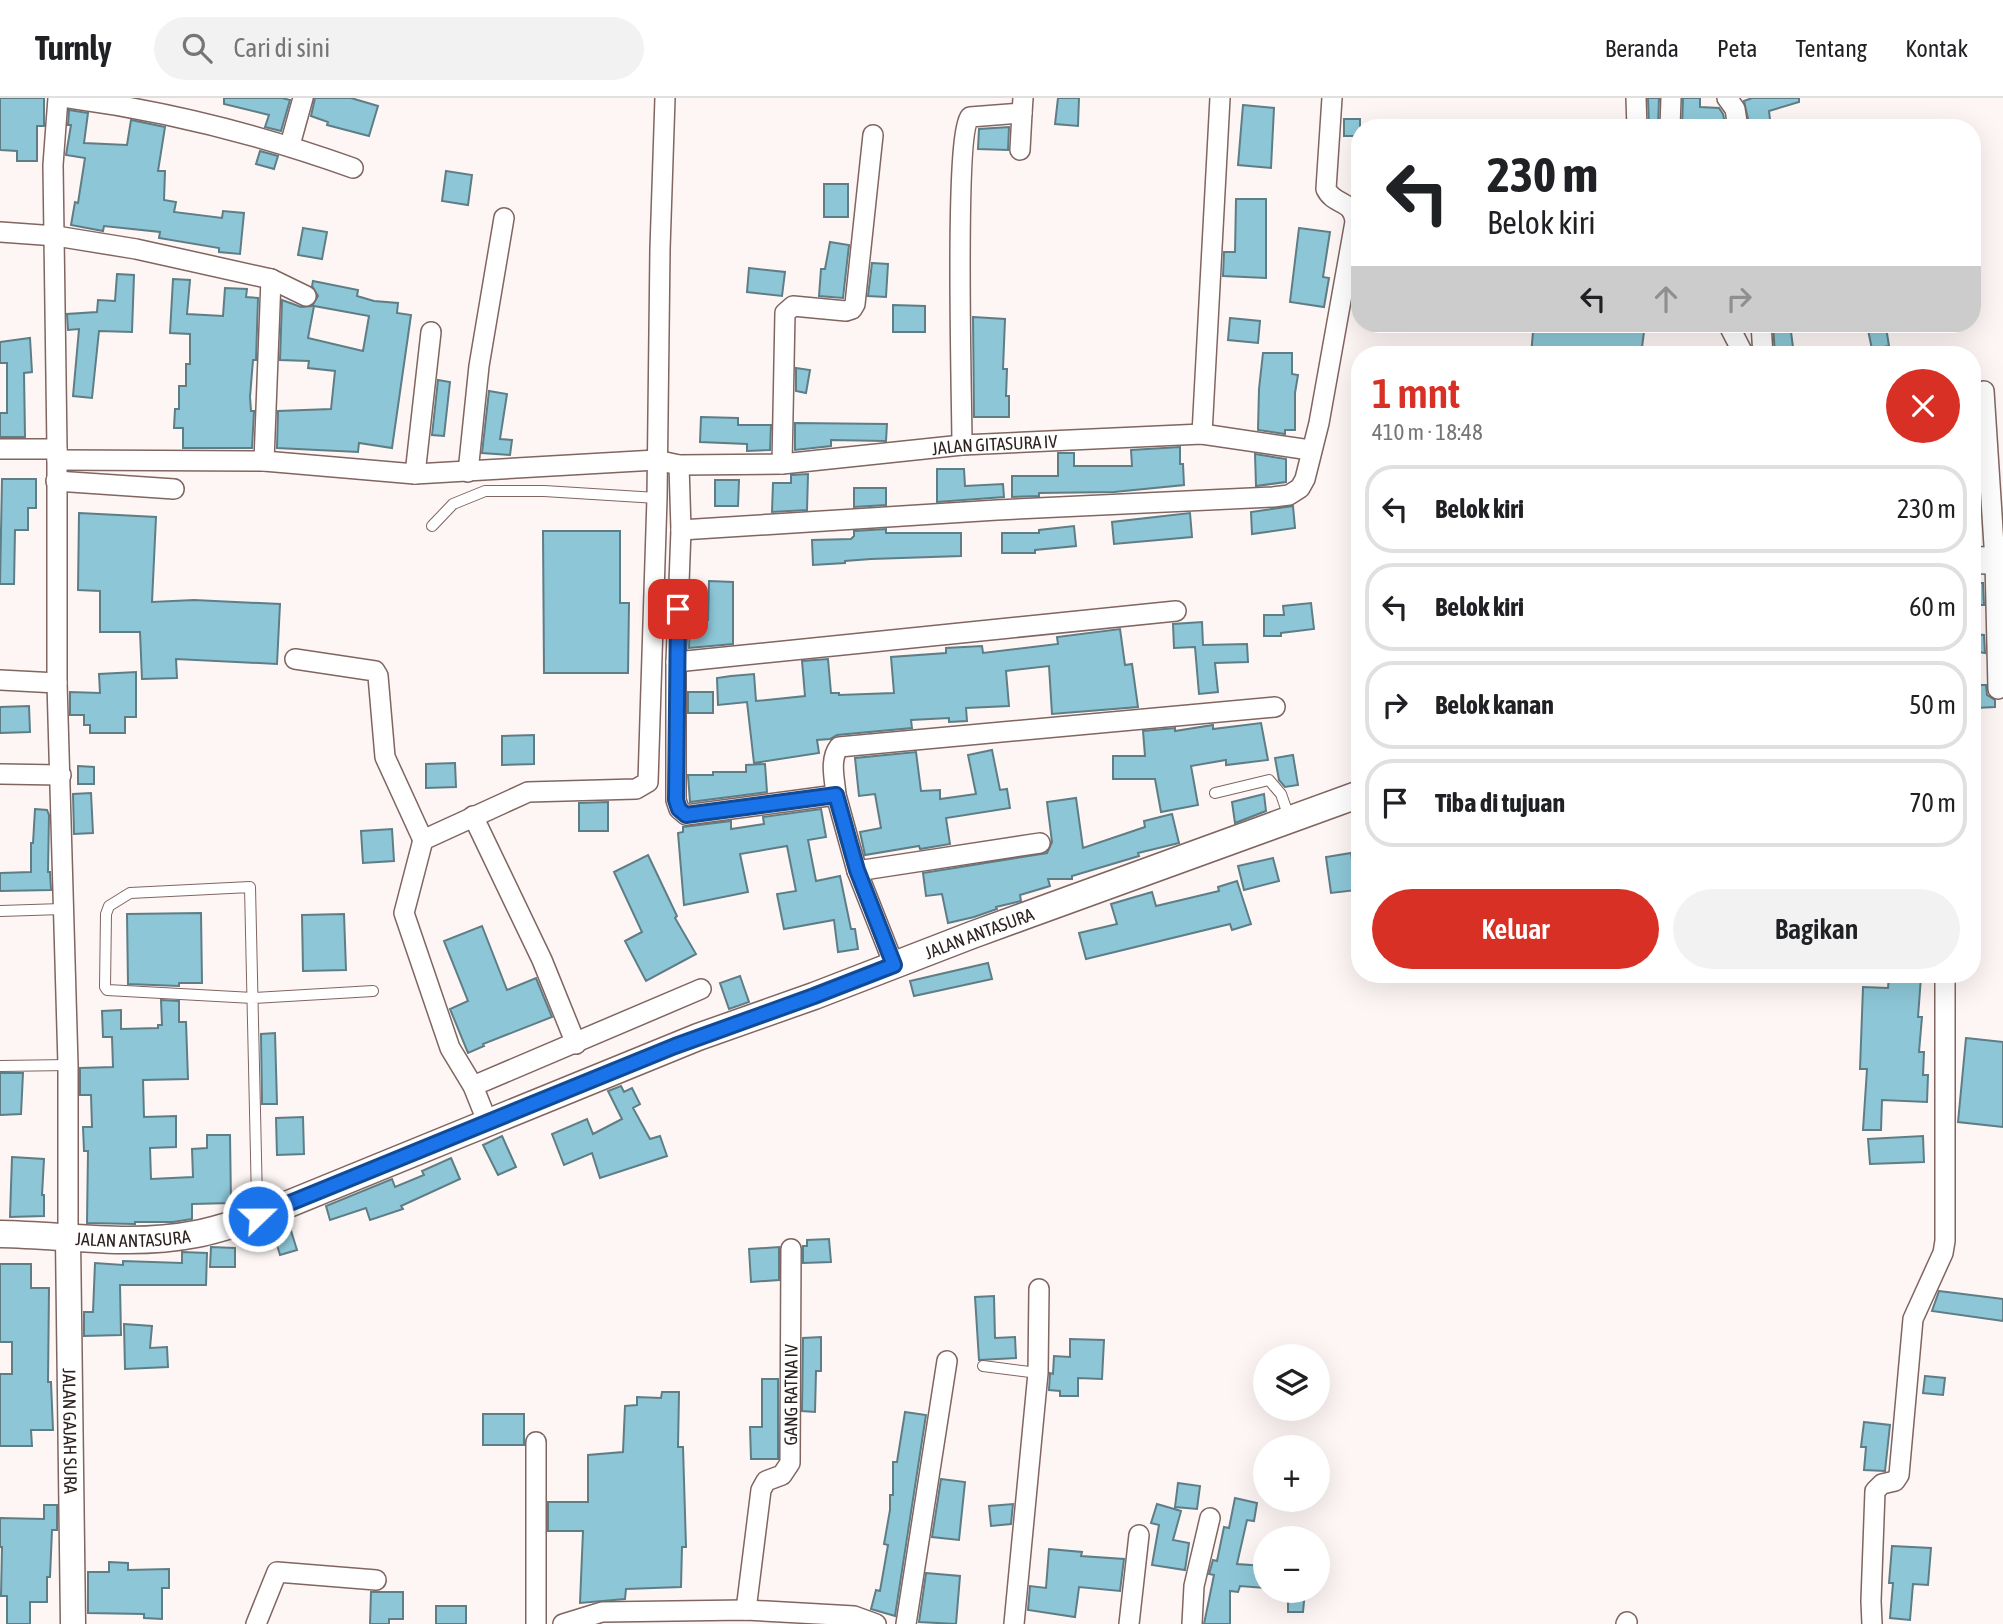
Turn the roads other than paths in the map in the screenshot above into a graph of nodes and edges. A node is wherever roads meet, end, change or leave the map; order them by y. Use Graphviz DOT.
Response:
graph roads {
  1 [pos="58,98"];
  2 [pos="69,98"];
  3 [pos="303,98"];
  4 [pos="666,98"];
  5 [pos="1220,98"];
  6 [pos="1332,98"];
  7 [pos="1636,98"];
  8 [pos="1671,98"];
  9 [pos="1727,98"];
  10 [pos="134,102"];
  11 [pos="1022,105"];
  12 [pos="1637,119"];
  13 [pos="1670,119"];
  14 [pos="1737,119"];
  15 [pos="873,135"];
  16 [pos="290,145"];
  17 [pos="1020,150"];
  18 [pos="353,168"];
  19 [pos="1351,208"];
  20 [pos="504,218"];
  21 [pos="0,232"];
  22 [pos="56,236"];
  23 [pos="1351,244"];
  24 [pos="271,279"];
  25 [pos="306,296"];
  26 [pos="431,332"];
  27 [pos="1984,391"];
  28 [pos="1202,434"];
  29 [pos="962,445"];
  30 [pos="0,449"];
  31 [pos="1310,450"];
  32 [pos="57,455"];
  33 [pos="656,460"];
  34 [pos="264,461"];
  35 [pos="679,464"];
  36 [pos="782,464"];
  37 [pos="468,472"];
  38 [pos="415,474"];
  39 [pos="56,481"];
  40 [pos="174,489"];
  41 [pos="657,498"];
  42 [pos="432,526"];
  43 [pos="681,530"];
  44 [pos="1990,561"];
  45 [pos="1176,611"];
  46 [pos="295,659"];
  47 [pos="676,662"];
  48 [pos="0,680"];
  49 [pos="57,683"];
  50 [pos="1998,689"];
  51 [pos="1275,707"];
  52 [pos="0,774"];
  53 [pos="61,775"];
  54 [pos="1215,793"];
  55 [pos="836,795"];
  56 [pos="1351,797"];
  57 [pos="473,816"];
  58 [pos="1290,820"];
  59 [pos="423,840"];
  60 [pos="1040,843"];
  61 [pos="857,870"];
  62 [pos="62,909"];
  63 [pos="0,911"];
  64 [pos="894,965"];
  65 [pos="1945,983"];
  66 [pos="701,989"];
  67 [pos="373,991"];
  68 [pos="253,998"];
  69 [pos="576,1044"];
  70 [pos="68,1065"];
  71 [pos="0,1066"];
  72 [pos="472,1086"];
  73 [pos="487,1121"];
  74 [pos="258,1216"];
  75 [pos="0,1234"];
  76 [pos="68,1239"];
  77 [pos="791,1249"];
  78 [pos="1039,1289"];
  79 [pos="947,1361"];
  80 [pos="983,1366"];
  81 [pos="1038,1373"];
  82 [pos="536,1442"];
  83 [pos="1210,1518"];
  84 [pos="1139,1535"];
  85 [pos="376,1580"];
  86 [pos="747,1610"];
  87 [pos="602,1618"];
  88 [pos="854,1620"];
  89 [pos="73,1624"];
  90 [pos="256,1624"];
  91 [pos="536,1624"];
  92 [pos="563,1624"];
  93 [pos="876,1624"];
  94 [pos="906,1624"];
  95 [pos="1014,1624"];
  96 [pos="1129,1624"];
  97 [pos="1192,1624"];
  98 [pos="1872,1624"];
  1 -- 22 [label="street"];
  2 -- 10 [label="street"];
  3 -- 16 [label="street"];
  4 -- 33 [label="street"];
  5 -- 28 [label="street"];
  6 -- 19 [label="street"];
  7 -- 12 [label="street"];
  8 -- 13 [label="street"];
  9 -- 14 [label="street"];
  10 -- 16 [label="street"];
  11 -- 17 [label="street"];
  11 -- 29 [label="street"];
  15 -- 36 [label="street"];
  16 -- 18 [label="street"];
  20 -- 37 [label="street"];
  21 -- 22 [label="street"];
  22 -- 24 [label="street"];
  22 -- 32 [label="street"];
  23 -- 31 [label="street"];
  24 -- 25 [label="street"];
  24 -- 34 [label="street"];
  26 -- 38 [label="street"];
  27 -- 44 [label="street"];
  28 -- 29 [label="street, JALAN GITASURA IV"];
  28 -- 31 [label="street, JALAN GITASURA IV"];
  29 -- 36 [label="street, JALAN GITASURA IV"];
  30 -- 32 [label="street, JALAN GITASURA IV"];
  31 -- 43 [label="street"];
  32 -- 34 [label="street, JALAN GITASURA IV"];
  32 -- 39 [label="street"];
  33 -- 35 [label="street, JALAN GITASURA IV"];
  33 -- 37 [label="street, JALAN GITASURA IV"];
  33 -- 41 [label="street"];
  34 -- 38 [label="street, JALAN GITASURA IV"];
  35 -- 36 [label="street, JALAN GITASURA IV"];
  35 -- 43 [label="street"];
  37 -- 38 [label="street, JALAN GITASURA IV"];
  39 -- 40 [label="street"];
  39 -- 49 [label="street"];
  41 -- 42 [label="lane"];
  41 -- 57 [label="street"];
  43 -- 47 [label="street"];
  44 -- 50 [label="street"];
  45 -- 47 [label="street"];
  46 -- 59 [label="street"];
  47 -- 55 [label="street"];
  48 -- 49 [label="street"];
  49 -- 53 [label="street"];
  51 -- 55 [label="street"];
  52 -- 53 [label="street"];
  53 -- 62 [label="street"];
  54 -- 58 [label="lane"];
  55 -- 61 [label="street"];
  56 -- 58 [label="main road, JALAN ANTASURA"];
  57 -- 59 [label="street"];
  57 -- 69 [label="street"];
  58 -- 64 [label="main road, JALAN ANTASURA"];
  59 -- 72 [label="street"];
  60 -- 61 [label="street"];
  61 -- 64 [label="street"];
  62 -- 63 [label="lane"];
  62 -- 70 [label="street"];
  64 -- 73 [label="main road, JALAN ANTASURA"];
  65 -- 98 [label="street"];
  66 -- 69 [label="street"];
  67 -- 68 [label="lane"];
  68 -- 68 [label="lane"];
  68 -- 74 [label="lane"];
  69 -- 72 [label="street"];
  70 -- 71 [label="lane"];
  70 -- 76 [label="street"];
  72 -- 73 [label="street"];
  73 -- 74 [label="main road, JALAN ANTASURA"];
  74 -- 76 [label="main road, JALAN ANTASURA"];
  75 -- 76 [label="main road, JALAN ANTASURA"];
  76 -- 89 [label="street, JALAN GAJAH SURA"];
  77 -- 86 [label="street, GANG RATNA IV"];
  78 -- 81 [label="street"];
  79 -- 94 [label="street"];
  80 -- 81 [label="lane"];
  81 -- 95 [label="street"];
  82 -- 91 [label="street"];
  83 -- 97 [label="street"];
  84 -- 96 [label="street"];
  85 -- 90 [label="street"];
  86 -- 87 [label="street"];
  86 -- 88 [label="street"];
  87 -- 92 [label="street"];
  88 -- 93 [label="street"];
}
